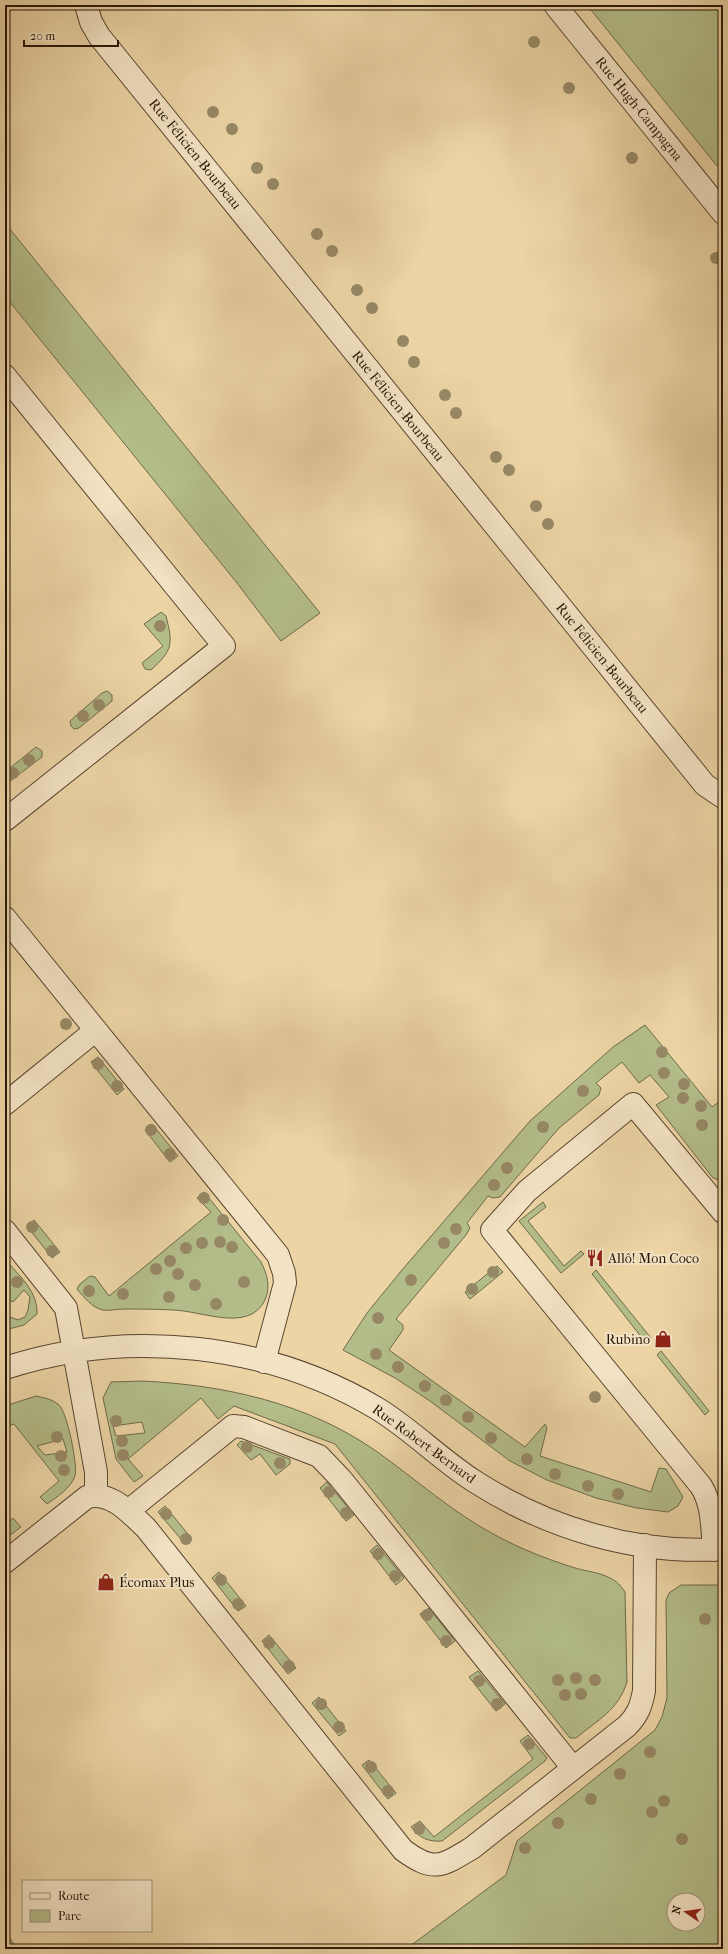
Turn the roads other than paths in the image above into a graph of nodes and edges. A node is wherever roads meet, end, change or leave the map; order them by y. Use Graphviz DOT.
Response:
graph roads {
  1 [pos="86,5"];
  2 [pos="555,5"];
  3 [pos="723,213"];
  4 [pos="5,376"];
  5 [pos="723,797"];
  6 [pos="5,820"];
  7 [pos="5,918"];
  8 [pos="96,1030"];
  9 [pos="5,1104"];
  10 [pos="723,1212"];
  11 [pos="5,1231"];
  12 [pos="74,1352"];
  13 [pos="264,1362"];
  14 [pos="5,1368"];
  15 [pos="96,1495"];
  16 [pos="128,1511"];
  17 [pos="645,1545"];
  18 [pos="718,1549"];
  19 [pos="5,1562"];
  20 [pos="573,1768"];
  1 -- 5 [label="street, Rue Félicien-Bourbeau"];
  2 -- 3 [label="street, Rue Hugh-Campagna"];
  4 -- 6 [label="street"];
  7 -- 8 [label="street"];
  8 -- 9 [label="street"];
  8 -- 13 [label="street"];
  10 -- 18 [label="street"];
  11 -- 12 [label="street"];
  12 -- 13 [label="street, Rue Robert-Bernard"];
  12 -- 14 [label="street, Rue Robert-Bernard"];
  12 -- 15 [label="street"];
  13 -- 17 [label="street, Rue Robert-Bernard"];
  15 -- 16 [label="street"];
  15 -- 19 [label="street"];
  16 -- 20 [label="street"];
  16 -- 20 [label="street"];
  17 -- 18 [label="street, Rue Robert-Bernard"];
  17 -- 20 [label="street"];
}
